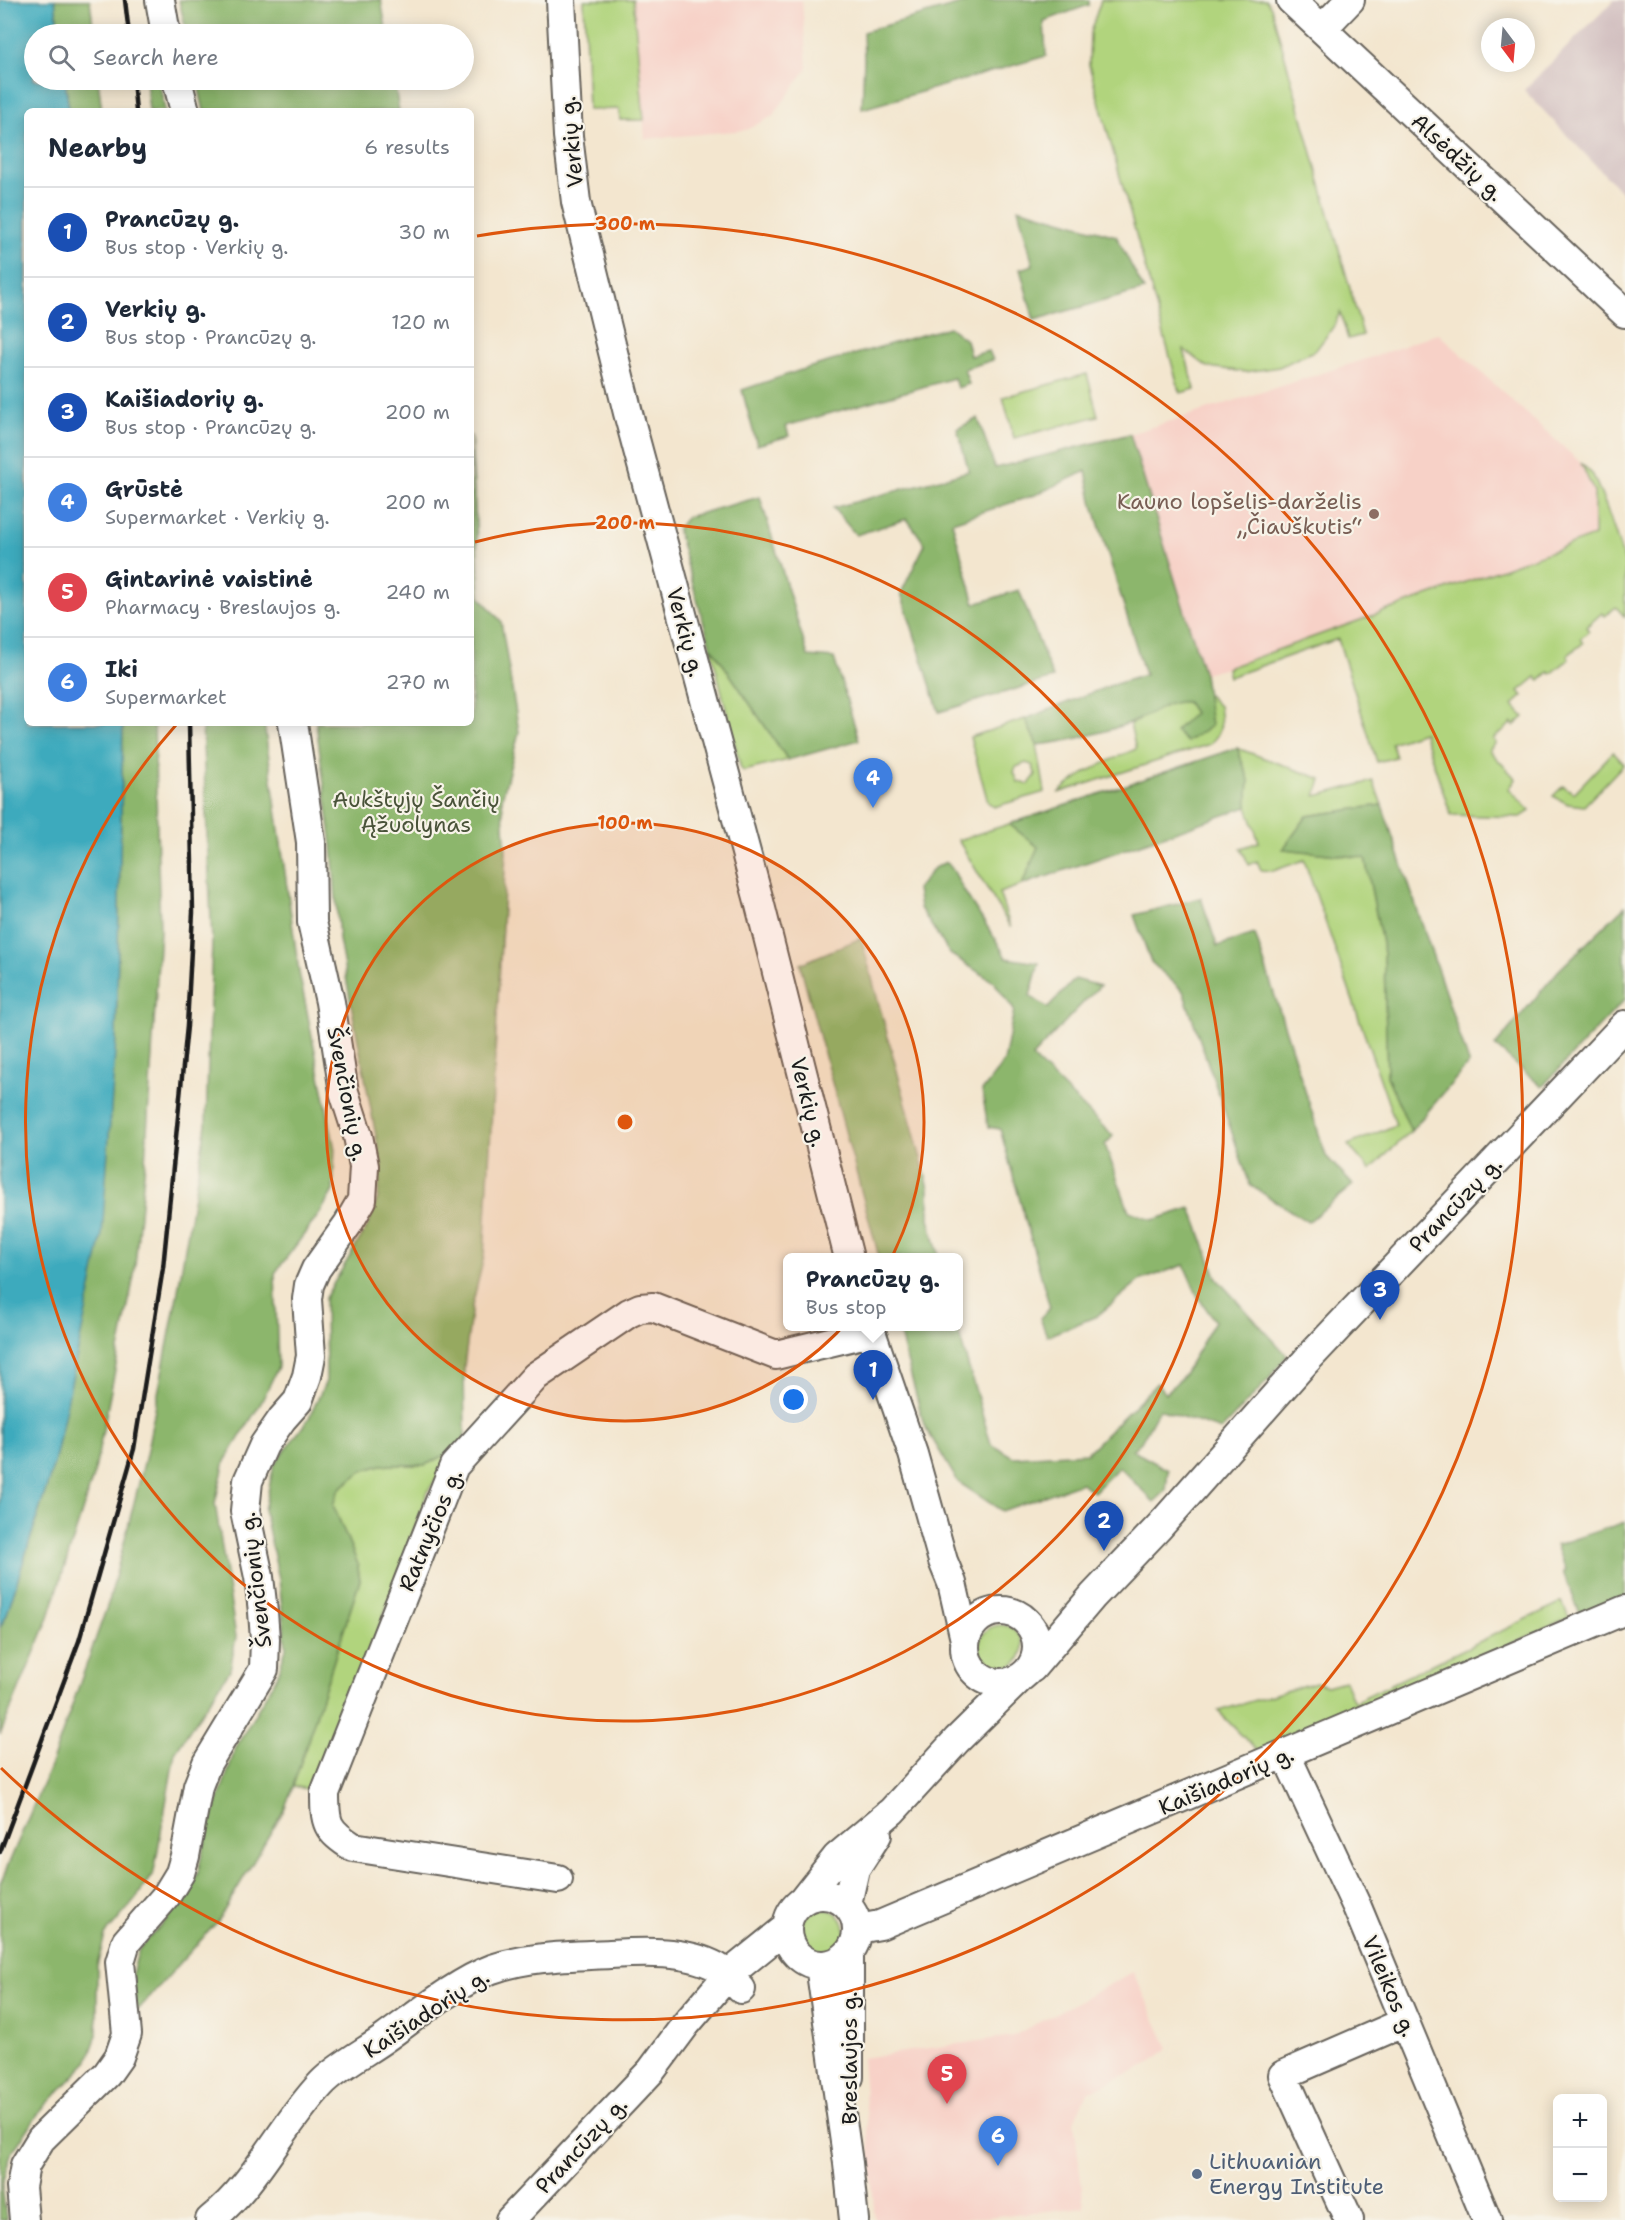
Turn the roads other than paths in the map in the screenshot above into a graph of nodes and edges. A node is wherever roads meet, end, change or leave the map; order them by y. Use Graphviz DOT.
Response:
graph roads {
  1 [pos="160,0"];
  2 [pos="561,0"];
  3 [pos="1291,0"];
  4 [pos="1350,0"];
  5 [pos="164,24"];
  6 [pos="1322,29"];
  7 [pos="180,90"];
  8 [pos="184,108"];
  9 [pos="1625,313"];
  10 [pos="293,726"];
  11 [pos="1625,1025"];
  12 [pos="848,1253"];
  13 [pos="862,1331"];
  14 [pos="871,1331"];
  15 [pos="952,1583"];
  16 [pos="1093,1596"];
  17 [pos="1625,1610"];
  18 [pos="988,1613"];
  19 [pos="1025,1620"];
  20 [pos="965,1640"];
  21 [pos="976,1674"];
  22 [pos="1025,1674"];
  23 [pos="957,1740"];
  24 [pos="1286,1755"];
  25 [pos="892,1811"];
  26 [pos="558,1879"];
  27 [pos="804,1899"];
  28 [pos="786,1928"];
  29 [pos="851,1929"];
  30 [pos="809,1961"];
  31 [pos="734,1982"];
  32 [pos="1405,2022"];
  33 [pos="848,2163"];
  34 [pos="24,2220"];
  35 [pos="210,2220"];
  36 [pos="510,2220"];
  37 [pos="854,2220"];
  38 [pos="1349,2220"];
  39 [pos="1487,2220"];
  1 -- 5 [label="street"];
  2 -- 12 [label="street, Verkių g."];
  3 -- 6 [label="street, Alsėdžių g."];
  4 -- 6 [label="street"];
  6 -- 9 [label="street, Alsėdžių g."];
  7 -- 8 [label="street"];
  10 -- 34 [label="street, Švenčionių g."];
  11 -- 16 [label="street, Prancūzų g."];
  13 -- 26 [label="street, Ratnyčios g."];
  14 -- 15 [label="street"];
  15 -- 18 [label="street"];
  15 -- 20 [label="street"];
  16 -- 19 [label="street, Prancūzų g."];
  16 -- 22 [label="street, Prancūzų g."];
  17 -- 24 [label="street, Kaišiadorių g."];
  18 -- 19 [label="street"];
  18 -- 20 [label="street"];
  19 -- 22 [label="street"];
  20 -- 21 [label="street"];
  21 -- 22 [label="street"];
  21 -- 23 [label="street, Prancūzų g."];
  22 -- 23 [label="street, Prancūzų g."];
  23 -- 25 [label="street, Prancūzų g."];
  24 -- 29 [label="street, Kaišiadorių g."];
  24 -- 32 [label="street, Vileikos g."];
  25 -- 27 [label="street, Prancūzų g."];
  25 -- 29 [label="street, Prancūzų g."];
  27 -- 28 [label="street"];
  27 -- 29 [label="street"];
  28 -- 30 [label="street"];
  28 -- 31 [label="street, Prancūzų g."];
  29 -- 30 [label="street"];
  29 -- 33 [label="street, Breslaujos g."];
  30 -- 31 [label="street, Prancūzų g."];
  30 -- 33 [label="street, Breslaujos g."];
  31 -- 35 [label="street, Kaišiadorių g."];
  31 -- 36 [label="street, Prancūzų g."];
  32 -- 38 [label="street"];
  32 -- 39 [label="street, Vileikos g."];
  33 -- 37 [label="street, Breslaujos g."];
}
